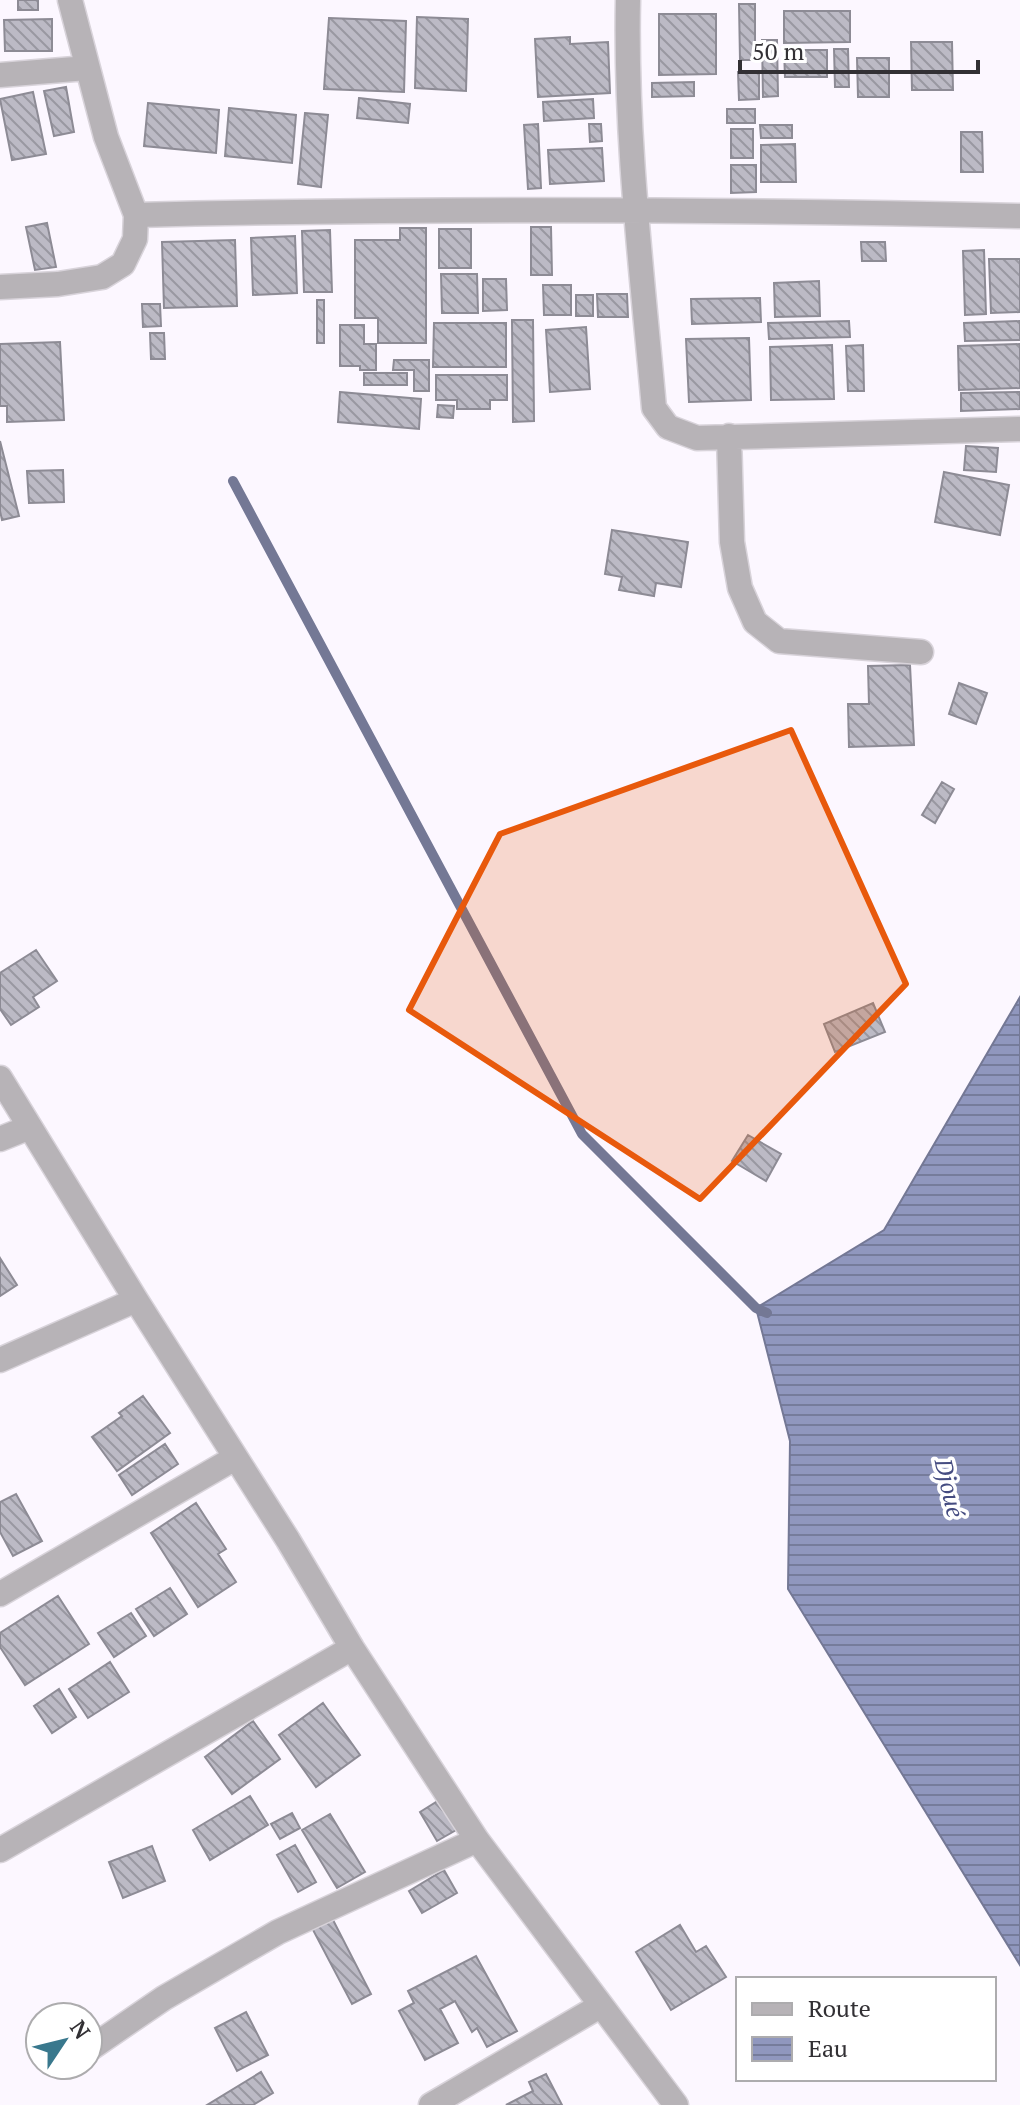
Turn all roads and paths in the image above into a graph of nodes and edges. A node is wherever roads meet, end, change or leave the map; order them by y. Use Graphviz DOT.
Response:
graph roads {
  1 [pos="70,0"];
  2 [pos="628,0"];
  3 [pos="87,68"];
  4 [pos="0,75"];
  5 [pos="636,212"];
  6 [pos="136,215"];
  7 [pos="1020,216"];
  8 [pos="0,287"];
  9 [pos="1020,429"];
  10 [pos="729,436"];
  11 [pos="921,652"];
  12 [pos="0,1078"];
  13 [pos="30,1127"];
  14 [pos="0,1139"];
  15 [pos="136,1300"];
  16 [pos="0,1360"];
  17 [pos="235,1458"];
  18 [pos="0,1594"];
  19 [pos="352,1648"];
  20 [pos="477,1840"];
  21 [pos="0,1850"];
  22 [pos="600,2006"];
  23 [pos="104,2039"];
  24 [pos="431,2105"];
  25 [pos="676,2105"];
  1 -- 3 [label="street"];
  2 -- 5 [label="street"];
  3 -- 4 [label="street"];
  3 -- 6 [label="street"];
  5 -- 6 [label="street"];
  5 -- 7 [label="street"];
  5 -- 10 [label="street"];
  6 -- 8 [label="street"];
  9 -- 10 [label="street"];
  10 -- 11 [label="street"];
  12 -- 13 [label="street"];
  13 -- 14 [label="street"];
  13 -- 15 [label="street"];
  15 -- 16 [label="street"];
  15 -- 17 [label="street"];
  17 -- 18 [label="street"];
  17 -- 19 [label="street"];
  19 -- 20 [label="street"];
  19 -- 21 [label="street"];
  20 -- 22 [label="street"];
  20 -- 23 [label="street"];
  22 -- 24 [label="street"];
  22 -- 25 [label="street"];
}
